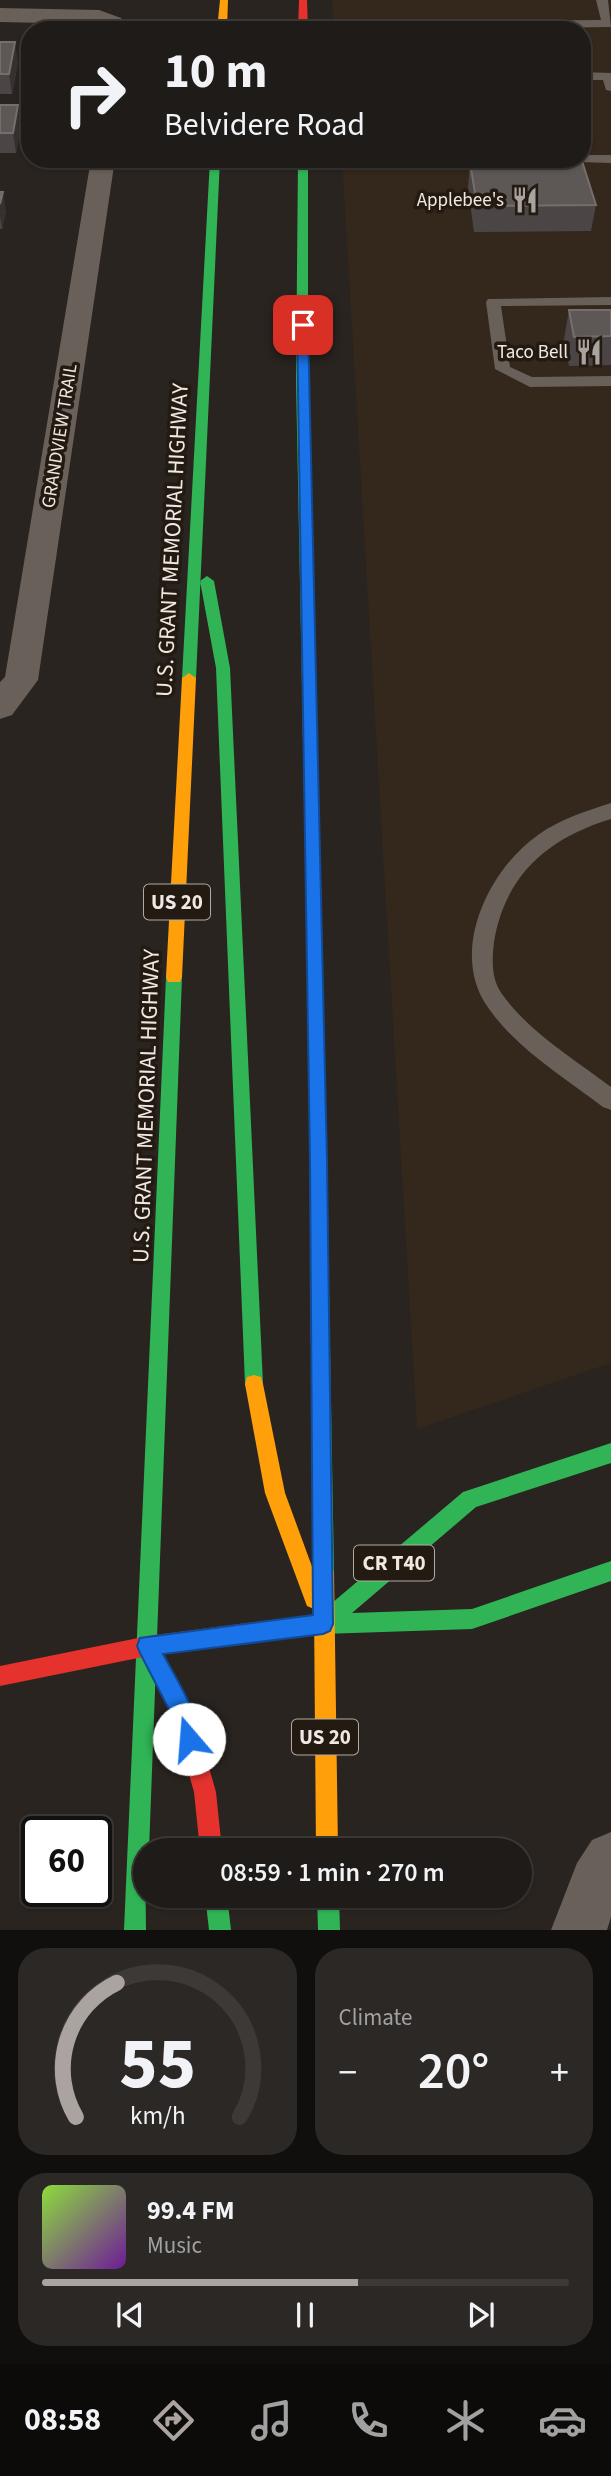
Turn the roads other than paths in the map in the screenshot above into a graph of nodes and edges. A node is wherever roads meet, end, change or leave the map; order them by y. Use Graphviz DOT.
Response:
graph roads {
  1 [pos="224,0"];
  2 [pos="303,0"];
  3 [pos="603,0"];
  4 [pos="0,15"];
  5 [pos="106,21"];
  6 [pos="223,21"];
  7 [pos="303,21"];
  8 [pos="591,23"];
  9 [pos="610,23"];
  10 [pos="591,76"];
  11 [pos="611,87"];
  12 [pos="591,159"];
  13 [pos="611,159"];
  14 [pos="102,168"];
  15 [pos="214,168"];
  16 [pos="303,168"];
  17 [pos="611,301"];
  18 [pos="611,381"];
  19 [pos="195,516"];
  20 [pos="0,706"];
  21 [pos="611,811"];
  22 [pos="611,1100"];
  23 [pos="611,1453"];
  24 [pos="611,1571"];
  25 [pos="323,1624"];
  26 [pos="148,1646"];
  27 [pos="0,1676"];
  28 [pos="210,1838"];
  29 [pos="327,1838"];
  30 [pos="611,1858"];
  31 [pos="217,1908"];
  32 [pos="328,1908"];
  33 [pos="135,1930"];
  34 [pos="220,1930"];
  35 [pos="329,1930"];
  36 [pos="579,1930"];
  1 -- 6 [label="main road"];
  2 -- 7 [label="main road"];
  3 -- 9 [label="lane"];
  4 -- 5 [label="street"];
  8 -- 9 [label="lane"];
  10 -- 11 [label="lane"];
  12 -- 13 [label="lane"];
  14 -- 20 [label="street, GRANDVIEW TRAIL"];
  15 -- 19 [label="main road, U.S. GRANT MEMORIAL HIGHWAY / US 20"];
  16 -- 25 [label="main road, US 20"];
  17 -- 18 [label="lane"];
  19 -- 25 [label="main road"];
  19 -- 26 [label="main road, U.S. GRANT MEMORIAL HIGHWAY / US 20"];
  21 -- 22 [label="lane"];
  23 -- 25 [label="main road, CR T40"];
  24 -- 25 [label="main road"];
  25 -- 26 [label="main road"];
  25 -- 29 [label="main road, US 20"];
  26 -- 27 [label="main road"];
  26 -- 28 [label="main road"];
  26 -- 33 [label="main road, U.S. GRANT MEMORIAL HIGHWAY / US 20"];
  30 -- 36 [label="street"];
  31 -- 34 [label="main road"];
  32 -- 35 [label="main road"];
}
